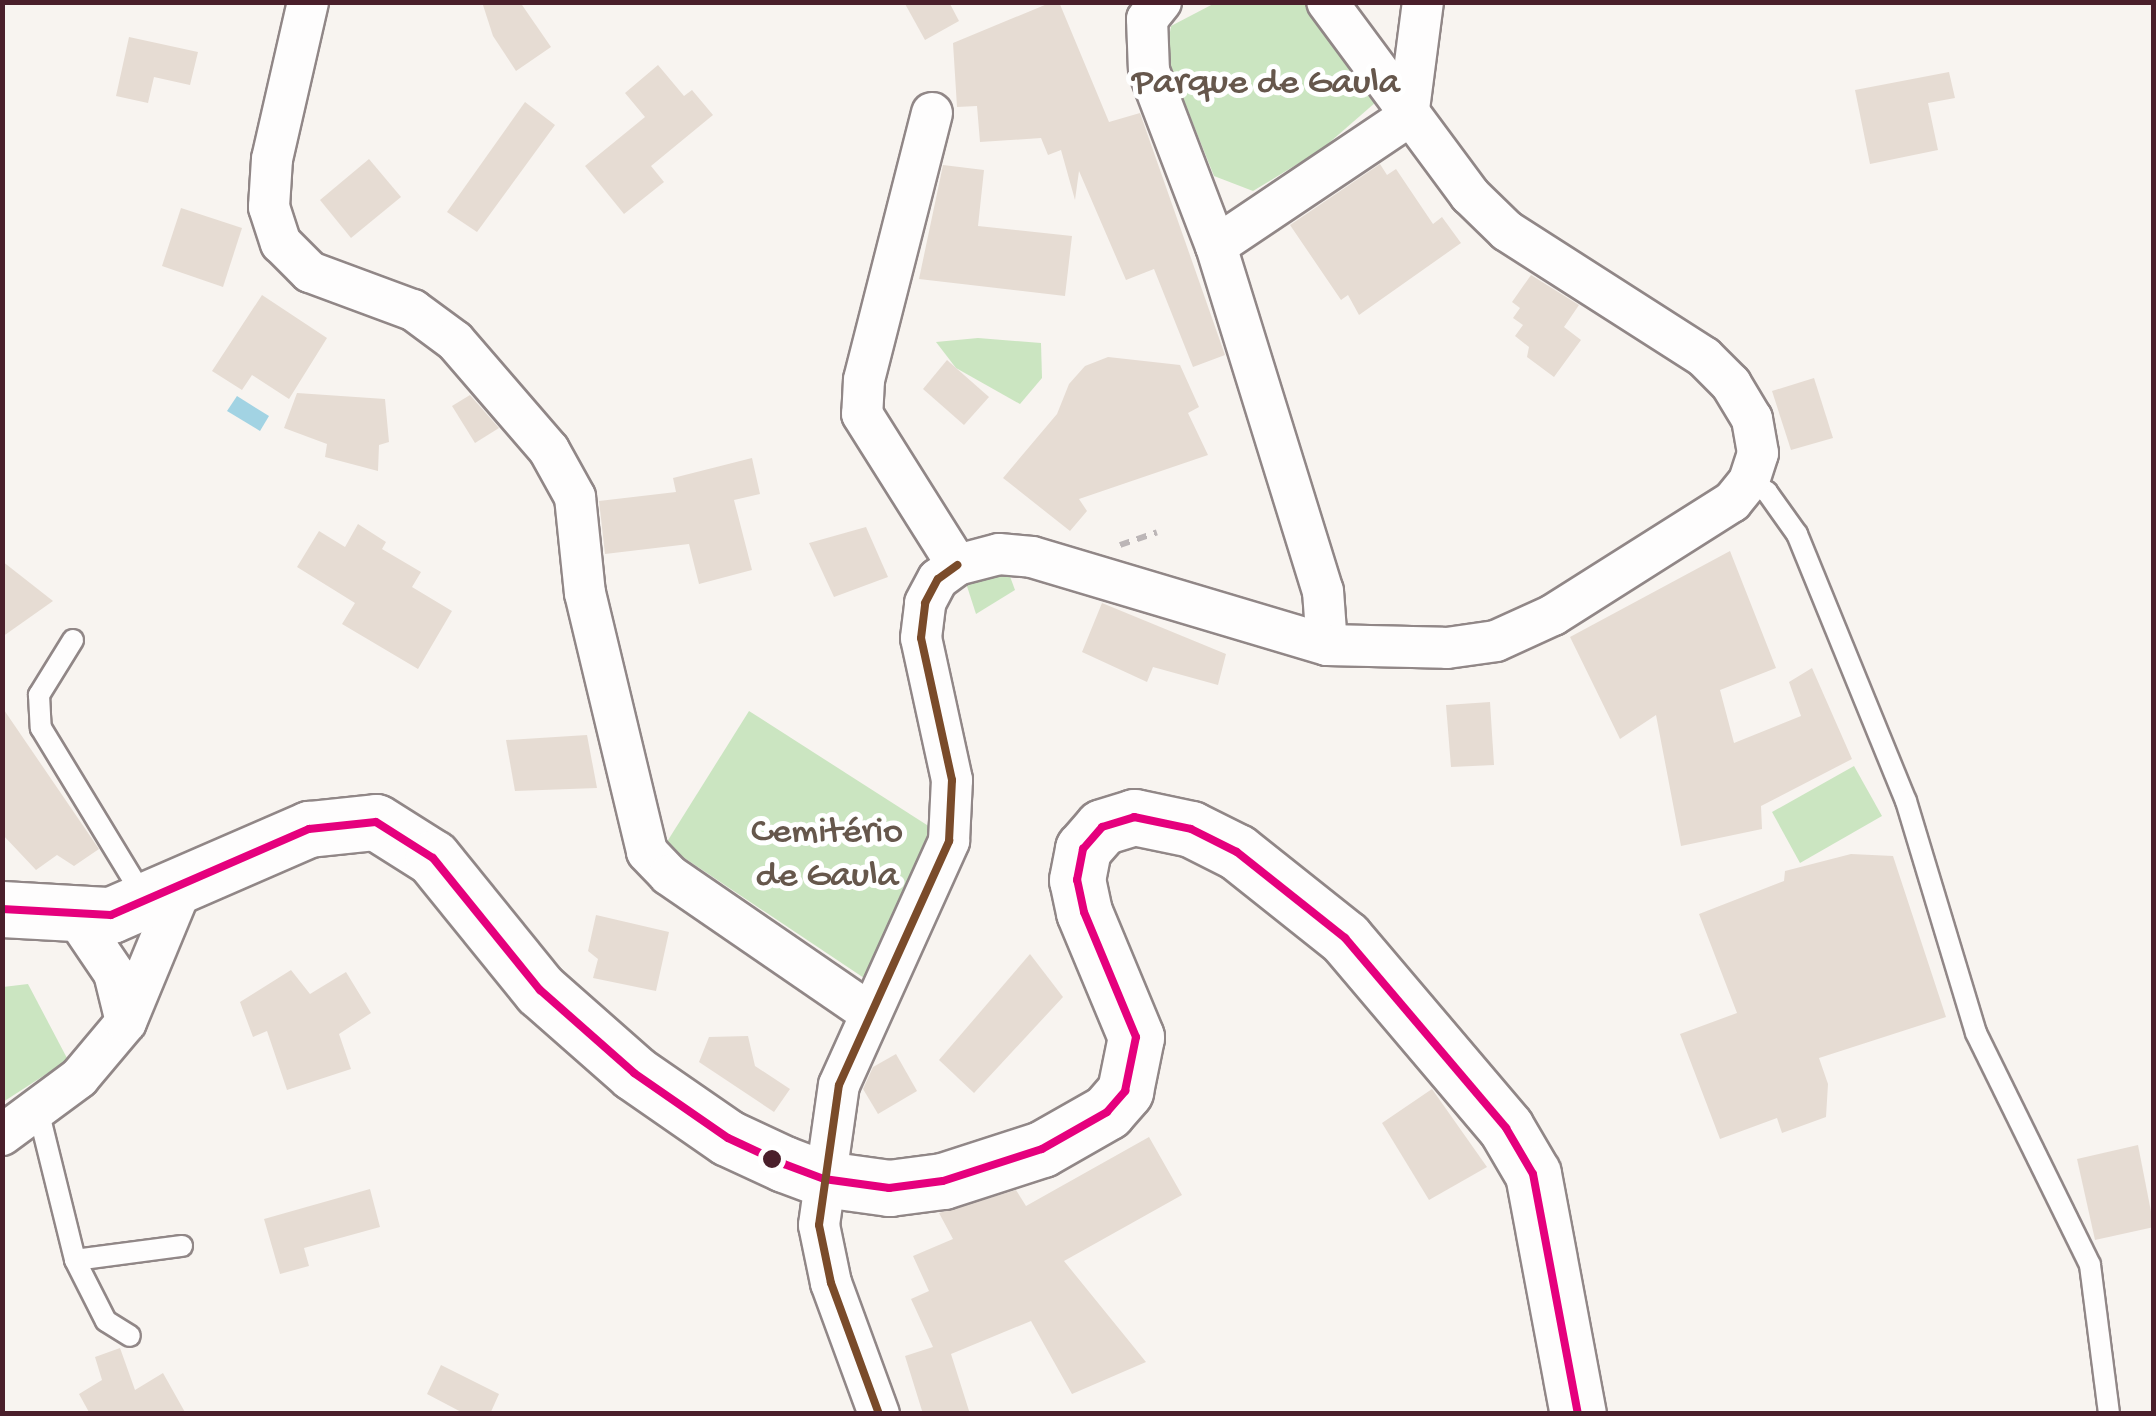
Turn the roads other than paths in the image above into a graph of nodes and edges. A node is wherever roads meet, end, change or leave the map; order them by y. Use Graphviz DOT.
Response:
graph roads {
  1 [pos="308,2"];
  2 [pos="1161,2"];
  3 [pos="1327,2"];
  4 [pos="1423,2"];
  5 [pos="932,113"];
  6 [pos="1408,116"];
  7 [pos="1216,246"];
  8 [pos="1749,481"];
  9 [pos="958,564"];
  10 [pos="73,640"];
  11 [pos="1327,645"];
  12 [pos="165,895"];
  13 [pos="2,908"];
  14 [pos="74,914"];
  15 [pos="868,1011"];
  16 [pos="126,1022"];
  17 [pos="39,1114"];
  18 [pos="2,1135"];
  19 [pos="824,1179"];
  20 [pos="182,1246"];
  21 [pos="75,1260"];
  22 [pos="130,1336"];
  23 [pos="879,1414"];
  24 [pos="1578,1414"];
  25 [pos="2109,1414"];
  1 -- 15 [label="street"];
  2 -- 7 [label="street"];
  3 -- 6 [label="street"];
  4 -- 6 [label="street"];
  5 -- 9 [label="street"];
  6 -- 7 [label="street"];
  6 -- 8 [label="street"];
  7 -- 11 [label="street"];
  8 -- 11 [label="street"];
  8 -- 25 [label="lane"];
  9 -- 11 [label="street"];
  9 -- 15 [label="street"];
  10 -- 12 [label="lane"];
  12 -- 14 [label="main road"];
  12 -- 16 [label="street"];
  12 -- 19 [label="main road"];
  13 -- 14 [label="main road"];
  14 -- 16 [label="street"];
  15 -- 19 [label="street"];
  16 -- 17 [label="street"];
  17 -- 18 [label="street"];
  17 -- 21 [label="lane"];
  19 -- 23 [label="street"];
  19 -- 24 [label="main road"];
  20 -- 21 [label="lane"];
  21 -- 22 [label="lane"];
}
